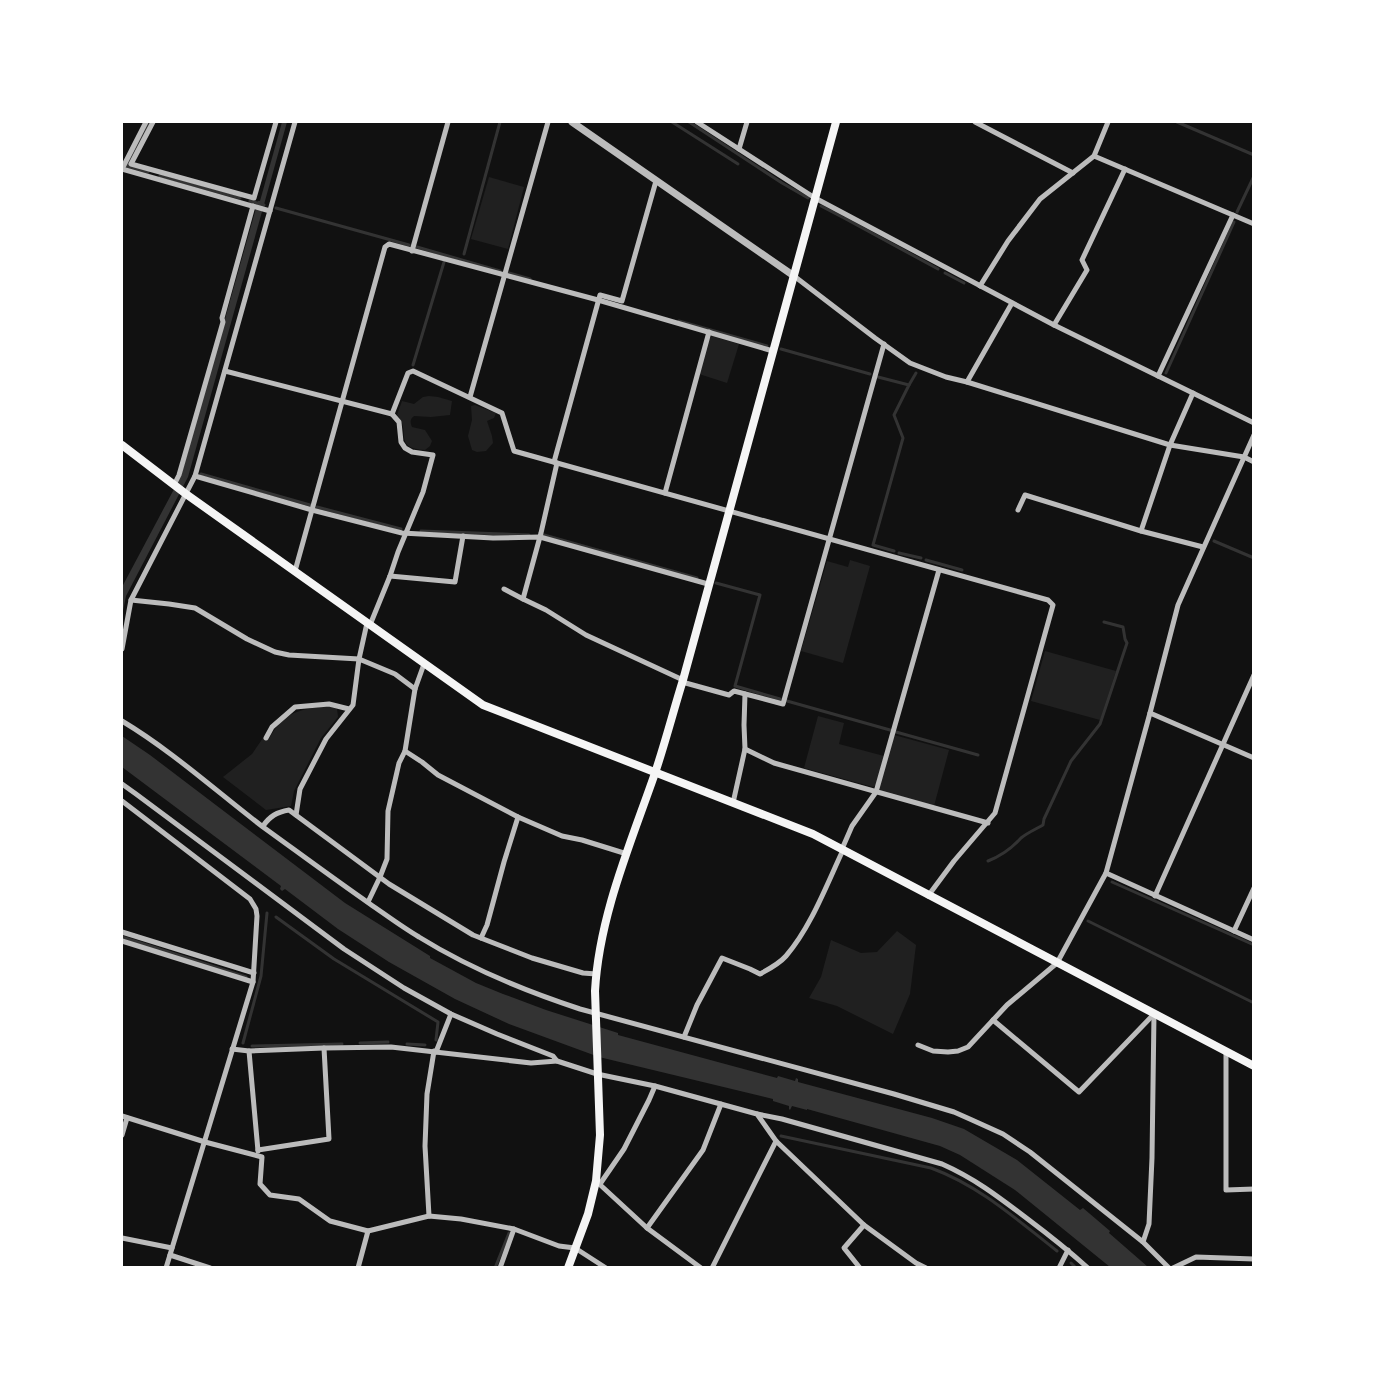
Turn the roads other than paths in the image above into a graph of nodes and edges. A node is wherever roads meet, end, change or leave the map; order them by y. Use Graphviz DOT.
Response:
graph roads {
  1 [pos="146,122"];
  2 [pos="153,122"];
  3 [pos="276,122"];
  4 [pos="295,122"];
  5 [pos="448,122"];
  6 [pos="548,122"];
  7 [pos="572,122"];
  8 [pos="697,122"];
  9 [pos="747,122"];
  10 [pos="836,122"];
  11 [pos="975,122"];
  12 [pos="1108,122"];
  13 [pos="739,149"];
  14 [pos="1094,156"];
  15 [pos="122,169"];
  16 [pos="1125,169"];
  17 [pos="154,170"];
  18 [pos="1072,173"];
  19 [pos="152,178"];
  20 [pos="657,181"];
  21 [pos="245,195"];
  22 [pos="815,198"];
  23 [pos="243,203"];
  24 [pos="254,206"];
  25 [pos="268,210"];
  26 [pos="1233,215"];
  27 [pos="1254,224"];
  28 [pos="412,251"];
  29 [pos="504,276"];
  30 [pos="794,276"];
  31 [pos="980,286"];
  32 [pos="598,300"];
  33 [pos="1012,303"];
  34 [pos="1054,326"];
  35 [pos="709,332"];
  36 [pos="884,344"];
  37 [pos="773,351"];
  38 [pos="225,371"];
  39 [pos="1158,376"];
  40 [pos="967,382"];
  41 [pos="1193,393"];
  42 [pos="470,397"];
  43 [pos="342,402"];
  44 [pos="392,414"];
  45 [pos="1254,423"];
  46 [pos="1254,435"];
  47 [pos="122,445"];
  48 [pos="1170,445"];
  49 [pos="1244,457"];
  50 [pos="555,462"];
  51 [pos="1254,462"];
  52 [pos="195,476"];
  53 [pos="174,485"];
  54 [pos="665,493"];
  55 [pos="185,494"];
  56 [pos="312,510"];
  57 [pos="1018,510"];
  58 [pos="729,511"];
  59 [pos="1141,531"];
  60 [pos="405,533"];
  61 [pos="463,536"];
  62 [pos="540,537"];
  63 [pos="829,539"];
  64 [pos="1203,547"];
  65 [pos="939,570"];
  66 [pos="295,571"];
  67 [pos="390,576"];
  68 [pos="708,584"];
  69 [pos="504,589"];
  70 [pos="523,599"];
  71 [pos="127,603"];
  72 [pos="369,624"];
  73 [pos="122,649"];
  74 [pos="358,659"];
  75 [pos="424,664"];
  76 [pos="1254,675"];
  77 [pos="683,681"];
  78 [pos="415,689"];
  79 [pos="745,694"];
  80 [pos="349,709"];
  81 [pos="1150,713"];
  82 [pos="122,721"];
  83 [pos="266,738"];
  84 [pos="1222,744"];
  85 [pos="746,749"];
  86 [pos="405,751"];
  87 [pos="1254,758"];
  88 [pos="656,772"];
  89 [pos="122,784"];
  90 [pos="876,792"];
  91 [pos="122,801"];
  92 [pos="733,803"];
  93 [pos="296,815"];
  94 [pos="518,817"];
  95 [pos="987,823"];
  96 [pos="262,826"];
  97 [pos="842,849"];
  98 [pos="627,854"];
  99 [pos="1106,873"];
  100 [pos="380,878"];
  101 [pos="1254,888"];
  102 [pos="928,896"];
  103 [pos="1155,896"];
  104 [pos="368,902"];
  105 [pos="1234,931"];
  106 [pos="122,932"];
  107 [pos="481,938"];
  108 [pos="1254,940"];
  109 [pos="122,941"];
  110 [pos="1057,963"];
  111 [pos="254,973"];
  112 [pos="596,974"];
  113 [pos="253,982"];
  114 [pos="451,1014"];
  115 [pos="1154,1014"];
  116 [pos="596,1015"];
  117 [pos="993,1020"];
  118 [pos="684,1037"];
  119 [pos="918,1045"];
  120 [pos="324,1048"];
  121 [pos="232,1049"];
  122 [pos="249,1051"];
  123 [pos="435,1051"];
  124 [pos="1226,1052"];
  125 [pos="557,1061"];
  126 [pos="1254,1066"];
  127 [pos="597,1070"];
  128 [pos="654,1086"];
  129 [pos="721,1104"];
  130 [pos="757,1114"];
  131 [pos="124,1117"];
  132 [pos="122,1135"];
  133 [pos="776,1141"];
  134 [pos="205,1142"];
  135 [pos="257,1153"];
  136 [pos="598,1182"];
  137 [pos="1254,1189"];
  138 [pos="429,1216"];
  139 [pos="864,1225"];
  140 [pos="647,1228"];
  141 [pos="514,1229"];
  142 [pos="368,1231"];
  143 [pos="122,1238"];
  144 [pos="1143,1242"];
  145 [pos="172,1248"];
  146 [pos="575,1248"];
  147 [pos="1068,1250"];
  148 [pos="170,1255"];
  149 [pos="1254,1259"];
  150 [pos="166,1268"];
  151 [pos="210,1268"];
  152 [pos="358,1268"];
  153 [pos="500,1268"];
  154 [pos="568,1268"];
  155 [pos="606,1268"];
  156 [pos="701,1268"];
  157 [pos="712,1268"];
  158 [pos="860,1268"];
  159 [pos="926,1268"];
  160 [pos="1059,1268"];
  161 [pos="1088,1268"];
  162 [pos="1171,1268"];
  1 -- 15 [label="street"];
  2 -- 17 [label="street"];
  3 -- 21 [label="street"];
  4 -- 25 [label="street"];
  5 -- 28 [label="street"];
  6 -- 29 [label="street"];
  7 -- 20 [label="street"];
  8 -- 13 [label="street"];
  9 -- 13 [label="street"];
  10 -- 22 [label="main road"];
  11 -- 18 [label="street"];
  12 -- 14 [label="street"];
  13 -- 22 [label="street"];
  14 -- 16 [label="street"];
  14 -- 18 [label="street"];
  15 -- 19 [label="street"];
  16 -- 26 [label="street"];
  16 -- 34 [label="street"];
  17 -- 19 [label="street"];
  17 -- 21 [label="street"];
  18 -- 31 [label="street"];
  19 -- 23 [label="street"];
  20 -- 30 [label="street"];
  20 -- 32 [label="street"];
  21 -- 23 [label="street"];
  22 -- 30 [label="main road"];
  22 -- 31 [label="street"];
  23 -- 24 [label="street"];
  24 -- 25 [label="street"];
  24 -- 53 [label="street"];
  25 -- 38 [label="street"];
  26 -- 27 [label="street"];
  26 -- 39 [label="street"];
  28 -- 29 [label="street"];
  28 -- 43 [label="street"];
  29 -- 32 [label="street"];
  29 -- 42 [label="street"];
  30 -- 36 [label="street"];
  30 -- 37 [label="main road"];
  31 -- 33 [label="street"];
  32 -- 35 [label="street"];
  32 -- 50 [label="street"];
  33 -- 34 [label="street"];
  33 -- 40 [label="street"];
  34 -- 39 [label="street"];
  35 -- 37 [label="street"];
  35 -- 54 [label="street"];
  36 -- 40 [label="street"];
  36 -- 63 [label="street"];
  37 -- 58 [label="main road"];
  38 -- 43 [label="street"];
  38 -- 52 [label="street"];
  39 -- 41 [label="street"];
  40 -- 48 [label="street"];
  41 -- 45 [label="street"];
  41 -- 48 [label="street"];
  42 -- 44 [label="street"];
  42 -- 50 [label="street"];
  43 -- 44 [label="street"];
  43 -- 56 [label="street"];
  44 -- 60 [label="street"];
  46 -- 49 [label="street"];
  47 -- 53 [label="main road"];
  48 -- 49 [label="street"];
  48 -- 59 [label="street"];
  49 -- 51 [label="street"];
  49 -- 64 [label="street"];
  50 -- 54 [label="street"];
  50 -- 62 [label="street"];
  52 -- 55 [label="street"];
  52 -- 56 [label="street"];
  53 -- 55 [label="main road"];
  54 -- 58 [label="street"];
  55 -- 66 [label="main road"];
  55 -- 71 [label="street"];
  56 -- 60 [label="street"];
  56 -- 66 [label="street"];
  57 -- 59 [label="street"];
  58 -- 63 [label="street"];
  58 -- 68 [label="main road"];
  59 -- 64 [label="street"];
  60 -- 61 [label="street"];
  60 -- 67 [label="street"];
  61 -- 62 [label="street"];
  61 -- 67 [label="street"];
  62 -- 68 [label="street"];
  62 -- 70 [label="street"];
  63 -- 65 [label="street"];
  63 -- 79 [label="street"];
  64 -- 81 [label="street"];
  65 -- 90 [label="street"];
  65 -- 95 [label="street"];
  66 -- 72 [label="main road"];
  67 -- 72 [label="street"];
  68 -- 77 [label="main road"];
  69 -- 70 [label="street"];
  70 -- 77 [label="street"];
  71 -- 73 [label="street"];
  71 -- 74 [label="street"];
  72 -- 74 [label="street"];
  72 -- 75 [label="main road"];
  74 -- 78 [label="street"];
  74 -- 80 [label="street"];
  75 -- 78 [label="street"];
  75 -- 88 [label="main road"];
  76 -- 84 [label="street"];
  77 -- 79 [label="street"];
  77 -- 88 [label="main road"];
  78 -- 86 [label="street"];
  79 -- 85 [label="street"];
  80 -- 83 [label="street"];
  80 -- 93 [label="street"];
  81 -- 84 [label="street"];
  81 -- 99 [label="street"];
  82 -- 96 [label="street"];
  84 -- 87 [label="street"];
  84 -- 103 [label="street"];
  85 -- 90 [label="street"];
  85 -- 92 [label="street"];
  86 -- 94 [label="street"];
  86 -- 100 [label="street"];
  88 -- 92 [label="main road"];
  88 -- 98 [label="main road"];
  89 -- 114 [label="street"];
  90 -- 95 [label="street"];
  90 -- 97 [label="street"];
  91 -- 111 [label="street"];
  92 -- 97 [label="main road"];
  93 -- 96 [label="street"];
  93 -- 100 [label="street"];
  94 -- 98 [label="street"];
  94 -- 107 [label="street"];
  95 -- 102 [label="street"];
  96 -- 104 [label="street"];
  97 -- 102 [label="main road"];
  97 -- 118 [label="street"];
  98 -- 112 [label="main road"];
  99 -- 103 [label="street"];
  99 -- 110 [label="street"];
  100 -- 104 [label="street"];
  100 -- 107 [label="street"];
  101 -- 105 [label="street"];
  102 -- 110 [label="main road"];
  103 -- 105 [label="street"];
  104 -- 116 [label="street"];
  105 -- 108 [label="street"];
  106 -- 111 [label="street"];
  107 -- 112 [label="street"];
  109 -- 113 [label="street"];
  110 -- 115 [label="main road"];
  110 -- 117 [label="street"];
  111 -- 113 [label="street"];
  112 -- 116 [label="main road"];
  113 -- 121 [label="street"];
  114 -- 123 [label="street"];
  114 -- 125 [label="street"];
  115 -- 117 [label="street"];
  115 -- 124 [label="main road"];
  115 -- 144 [label="street"];
  116 -- 118 [label="street"];
  116 -- 127 [label="main road"];
  117 -- 119 [label="street"];
  118 -- 144 [label="street"];
  120 -- 122 [label="street"];
  120 -- 123 [label="street"];
  120 -- 135 [label="street"];
  121 -- 122 [label="street"];
  121 -- 134 [label="street"];
  122 -- 135 [label="street"];
  123 -- 125 [label="street"];
  123 -- 138 [label="street"];
  124 -- 126 [label="main road"];
  124 -- 137 [label="street"];
  125 -- 127 [label="street"];
  127 -- 128 [label="street"];
  127 -- 136 [label="main road"];
  128 -- 129 [label="street"];
  128 -- 136 [label="street"];
  129 -- 130 [label="street"];
  129 -- 140 [label="street"];
  130 -- 133 [label="street"];
  130 -- 147 [label="street"];
  131 -- 132 [label="street"];
  131 -- 134 [label="street"];
  133 -- 139 [label="street"];
  133 -- 157 [label="street"];
  134 -- 135 [label="street"];
  134 -- 145 [label="street"];
  135 -- 142 [label="street"];
  136 -- 140 [label="street"];
  136 -- 146 [label="main road"];
  138 -- 141 [label="street"];
  138 -- 142 [label="street"];
  139 -- 158 [label="street"];
  139 -- 159 [label="street"];
  140 -- 156 [label="street"];
  141 -- 146 [label="street"];
  141 -- 153 [label="street"];
  142 -- 152 [label="street"];
  143 -- 145 [label="street"];
  144 -- 162 [label="street"];
  145 -- 148 [label="street"];
  146 -- 154 [label="main road"];
  146 -- 155 [label="street"];
  147 -- 160 [label="street"];
  147 -- 161 [label="street"];
  148 -- 150 [label="street"];
  148 -- 151 [label="street"];
  149 -- 162 [label="street"];
}
